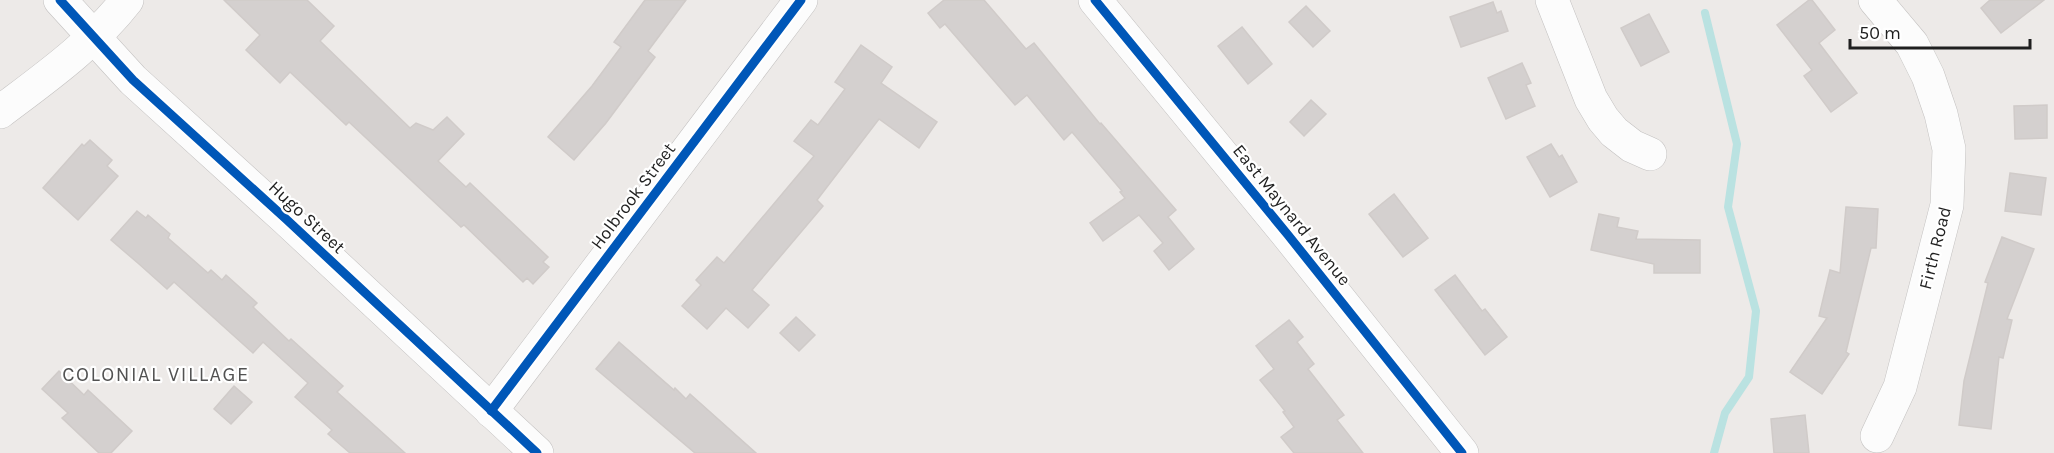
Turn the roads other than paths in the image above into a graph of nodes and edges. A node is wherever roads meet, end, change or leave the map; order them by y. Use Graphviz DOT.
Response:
graph roads {
  1 [pos="60,0"];
  2 [pos="127,0"];
  3 [pos="801,0"];
  4 [pos="1095,0"];
  5 [pos="1875,0"];
  6 [pos="1561,3"];
  7 [pos="93,37"];
  8 [pos="0,112"];
  9 [pos="1650,153"];
  10 [pos="491,411"];
  11 [pos="1877,436"];
  12 [pos="537,453"];
  13 [pos="1462,453"];
  1 -- 7 [label="street, Hugo Street"];
  2 -- 7 [label="street"];
  3 -- 10 [label="street, Holbrook Street"];
  4 -- 13 [label="street, East Maynard Avenue"];
  5 -- 11 [label="street, Firth Road"];
  6 -- 9 [label="street"];
  7 -- 8 [label="street"];
  7 -- 10 [label="street, Hugo Street"];
  10 -- 12 [label="street, Hugo Street"];
}
